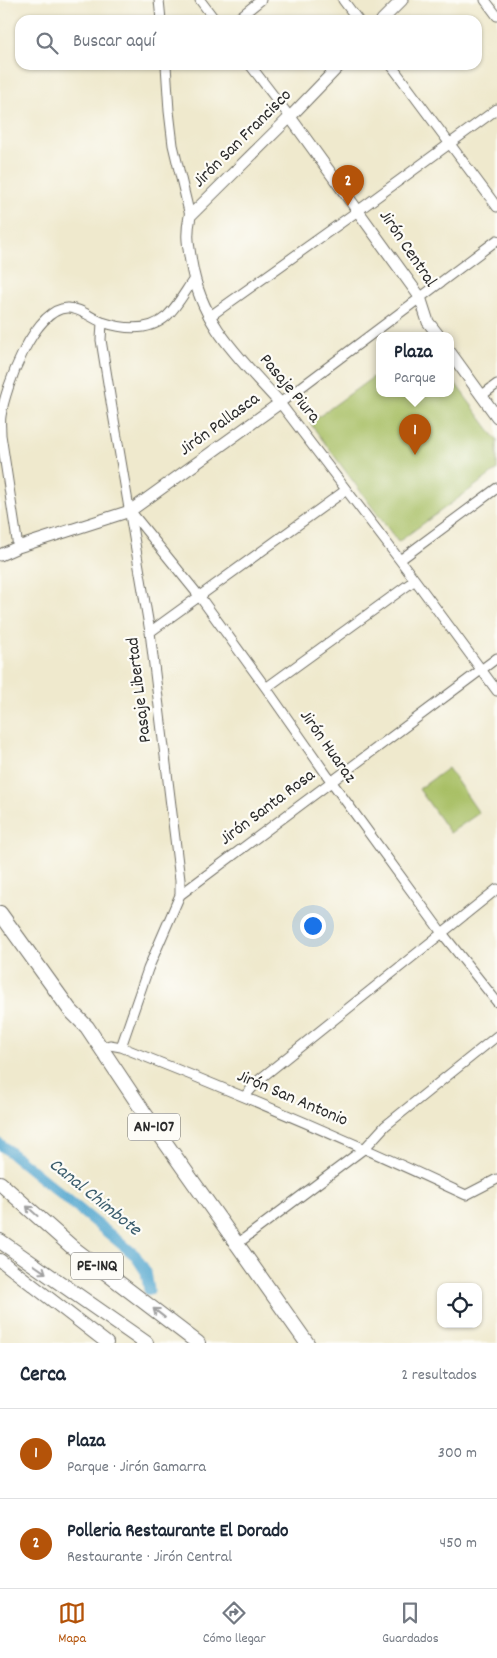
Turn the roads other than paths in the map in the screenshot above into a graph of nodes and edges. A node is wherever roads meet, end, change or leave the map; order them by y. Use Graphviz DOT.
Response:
graph roads {
  1 [pos="159,0"];
  2 [pos="200,0"];
  3 [pos="261,0"];
  4 [pos="343,0"];
  5 [pos="402,0"];
  6 [pos="485,0"];
  7 [pos="161,15"];
  8 [pos="211,15"];
  9 [pos="242,15"];
  10 [pos="354,15"];
  11 [pos="387,15"];
  12 [pos="497,16"];
  13 [pos="167,70"];
  14 [pos="254,70"];
  15 [pos="335,70"];
  16 [pos="395,70"];
  17 [pos="497,109"];
  18 [pos="290,117"];
  19 [pos="449,144"];
  20 [pos="497,207"];
  21 [pos="359,210"];
  22 [pos="190,216"];
  23 [pos="497,240"];
  24 [pos="194,279"];
  25 [pos="420,297"];
  26 [pos="209,316"];
  27 [pos="102,322"];
  28 [pos="436,332"];
  29 [pos="454,358"];
  30 [pos="497,384"];
  31 [pos="481,396"];
  32 [pos="280,403"];
  33 [pos="497,417"];
  34 [pos="497,488"];
  35 [pos="346,490"];
  36 [pos="130,511"];
  37 [pos="18,547"];
  38 [pos="0,555"];
  39 [pos="400,560"];
  40 [pos="415,580"];
  41 [pos="200,597"];
  42 [pos="150,632"];
  43 [pos="497,658"];
  44 [pos="482,669"];
  45 [pos="266,688"];
  46 [pos="497,691"];
  47 [pos="331,781"];
  48 [pos="497,888"];
  49 [pos="180,895"];
  50 [pos="0,913"];
  51 [pos="442,933"];
  52 [pos="497,1002"];
  53 [pos="497,1036"];
  54 [pos="122,1047"];
  55 [pos="101,1048"];
  56 [pos="245,1096"];
  57 [pos="365,1148"];
  58 [pos="497,1179"];
  59 [pos="0,1183"];
  60 [pos="0,1241"];
  61 [pos="237,1244"];
  62 [pos="0,1260"];
  63 [pos="107,1343"];
  64 [pos="146,1343"];
  65 [pos="198,1343"];
  66 [pos="307,1343"];
  1 -- 7 [label="street"];
  2 -- 8 [label="street"];
  3 -- 9 [label="street"];
  4 -- 10 [label="street"];
  5 -- 11 [label="street"];
  6 -- 12 [label="street"];
  13 -- 22 [label="street, Pasaje Piura"];
  14 -- 18 [label="street, Jirón Central"];
  15 -- 18 [label="street, Jirón San Francisco"];
  16 -- 19 [label="street"];
  17 -- 19 [label="street"];
  18 -- 21 [label="street, Jirón Central"];
  18 -- 22 [label="street, Jirón San Francisco"];
  19 -- 20 [label="street"];
  19 -- 21 [label="street"];
  21 -- 25 [label="street, Jirón Central"];
  21 -- 26 [label="street"];
  22 -- 24 [label="street, Pasaje Piura"];
  23 -- 25 [label="street, Jirón Pallasca"];
  24 -- 26 [label="street, Pasaje Piura"];
  24 -- 27 [label="street"];
  25 -- 28 [label="street, Jirón Central"];
  25 -- 32 [label="street, Jirón Pallasca"];
  26 -- 32 [label="street, Pasaje Piura"];
  27 -- 36 [label="street, Pasaje Libertad"];
  27 -- 37 [label="street"];
  29 -- 31 [label="street"];
  30 -- 31 [label="street"];
  31 -- 33 [label="street"];
  32 -- 35 [label="street, Pasaje Piura"];
  32 -- 36 [label="street, Jirón Pallasca"];
  34 -- 39 [label="street"];
  35 -- 39 [label="street, Pasaje Piura"];
  35 -- 41 [label="street"];
  36 -- 37 [label="street, Jirón Pallasca"];
  36 -- 41 [label="street, Jirón Huaraz"];
  36 -- 42 [label="street, Pasaje Libertad"];
  37 -- 38 [label="street, Jirón Pallasca"];
  39 -- 40 [label="street, Pasaje Piura"];
  40 -- 44 [label="street, Pasaje Piura"];
  40 -- 45 [label="street"];
  41 -- 42 [label="street"];
  41 -- 45 [label="street, Jirón Huaraz"];
  42 -- 49 [label="street, Pasaje Libertad"];
  43 -- 44 [label="street, Jirón Santa Rosa"];
  44 -- 46 [label="street, Pasaje Piura"];
  44 -- 47 [label="street, Jirón Santa Rosa"];
  45 -- 47 [label="street, Jirón Huaraz"];
  47 -- 49 [label="street, Jirón Santa Rosa"];
  47 -- 51 [label="street, Jirón Huaraz"];
  48 -- 51 [label="street"];
  49 -- 54 [label="street, Pasaje Libertad"];
  50 -- 55 [label="main road, AN-107"];
  51 -- 52 [label="street, Jirón Huaraz"];
  51 -- 56 [label="street"];
  53 -- 57 [label="street"];
  54 -- 55 [label="street, Jirón San Antonio"];
  54 -- 56 [label="street, Jirón San Antonio"];
  55 -- 61 [label="main road, AN-107"];
  56 -- 57 [label="street, Jirón San Antonio"];
  57 -- 58 [label="street, Jirón San Antonio"];
  57 -- 61 [label="street"];
  65 -- 59 [label="main road, PE-1NQ, one-way"];
  60 -- 64 [label="main road, PE-1NQ, one-way"];
  61 -- 66 [label="main road, AN-107"];
  62 -- 63 [label="main road"];
}
